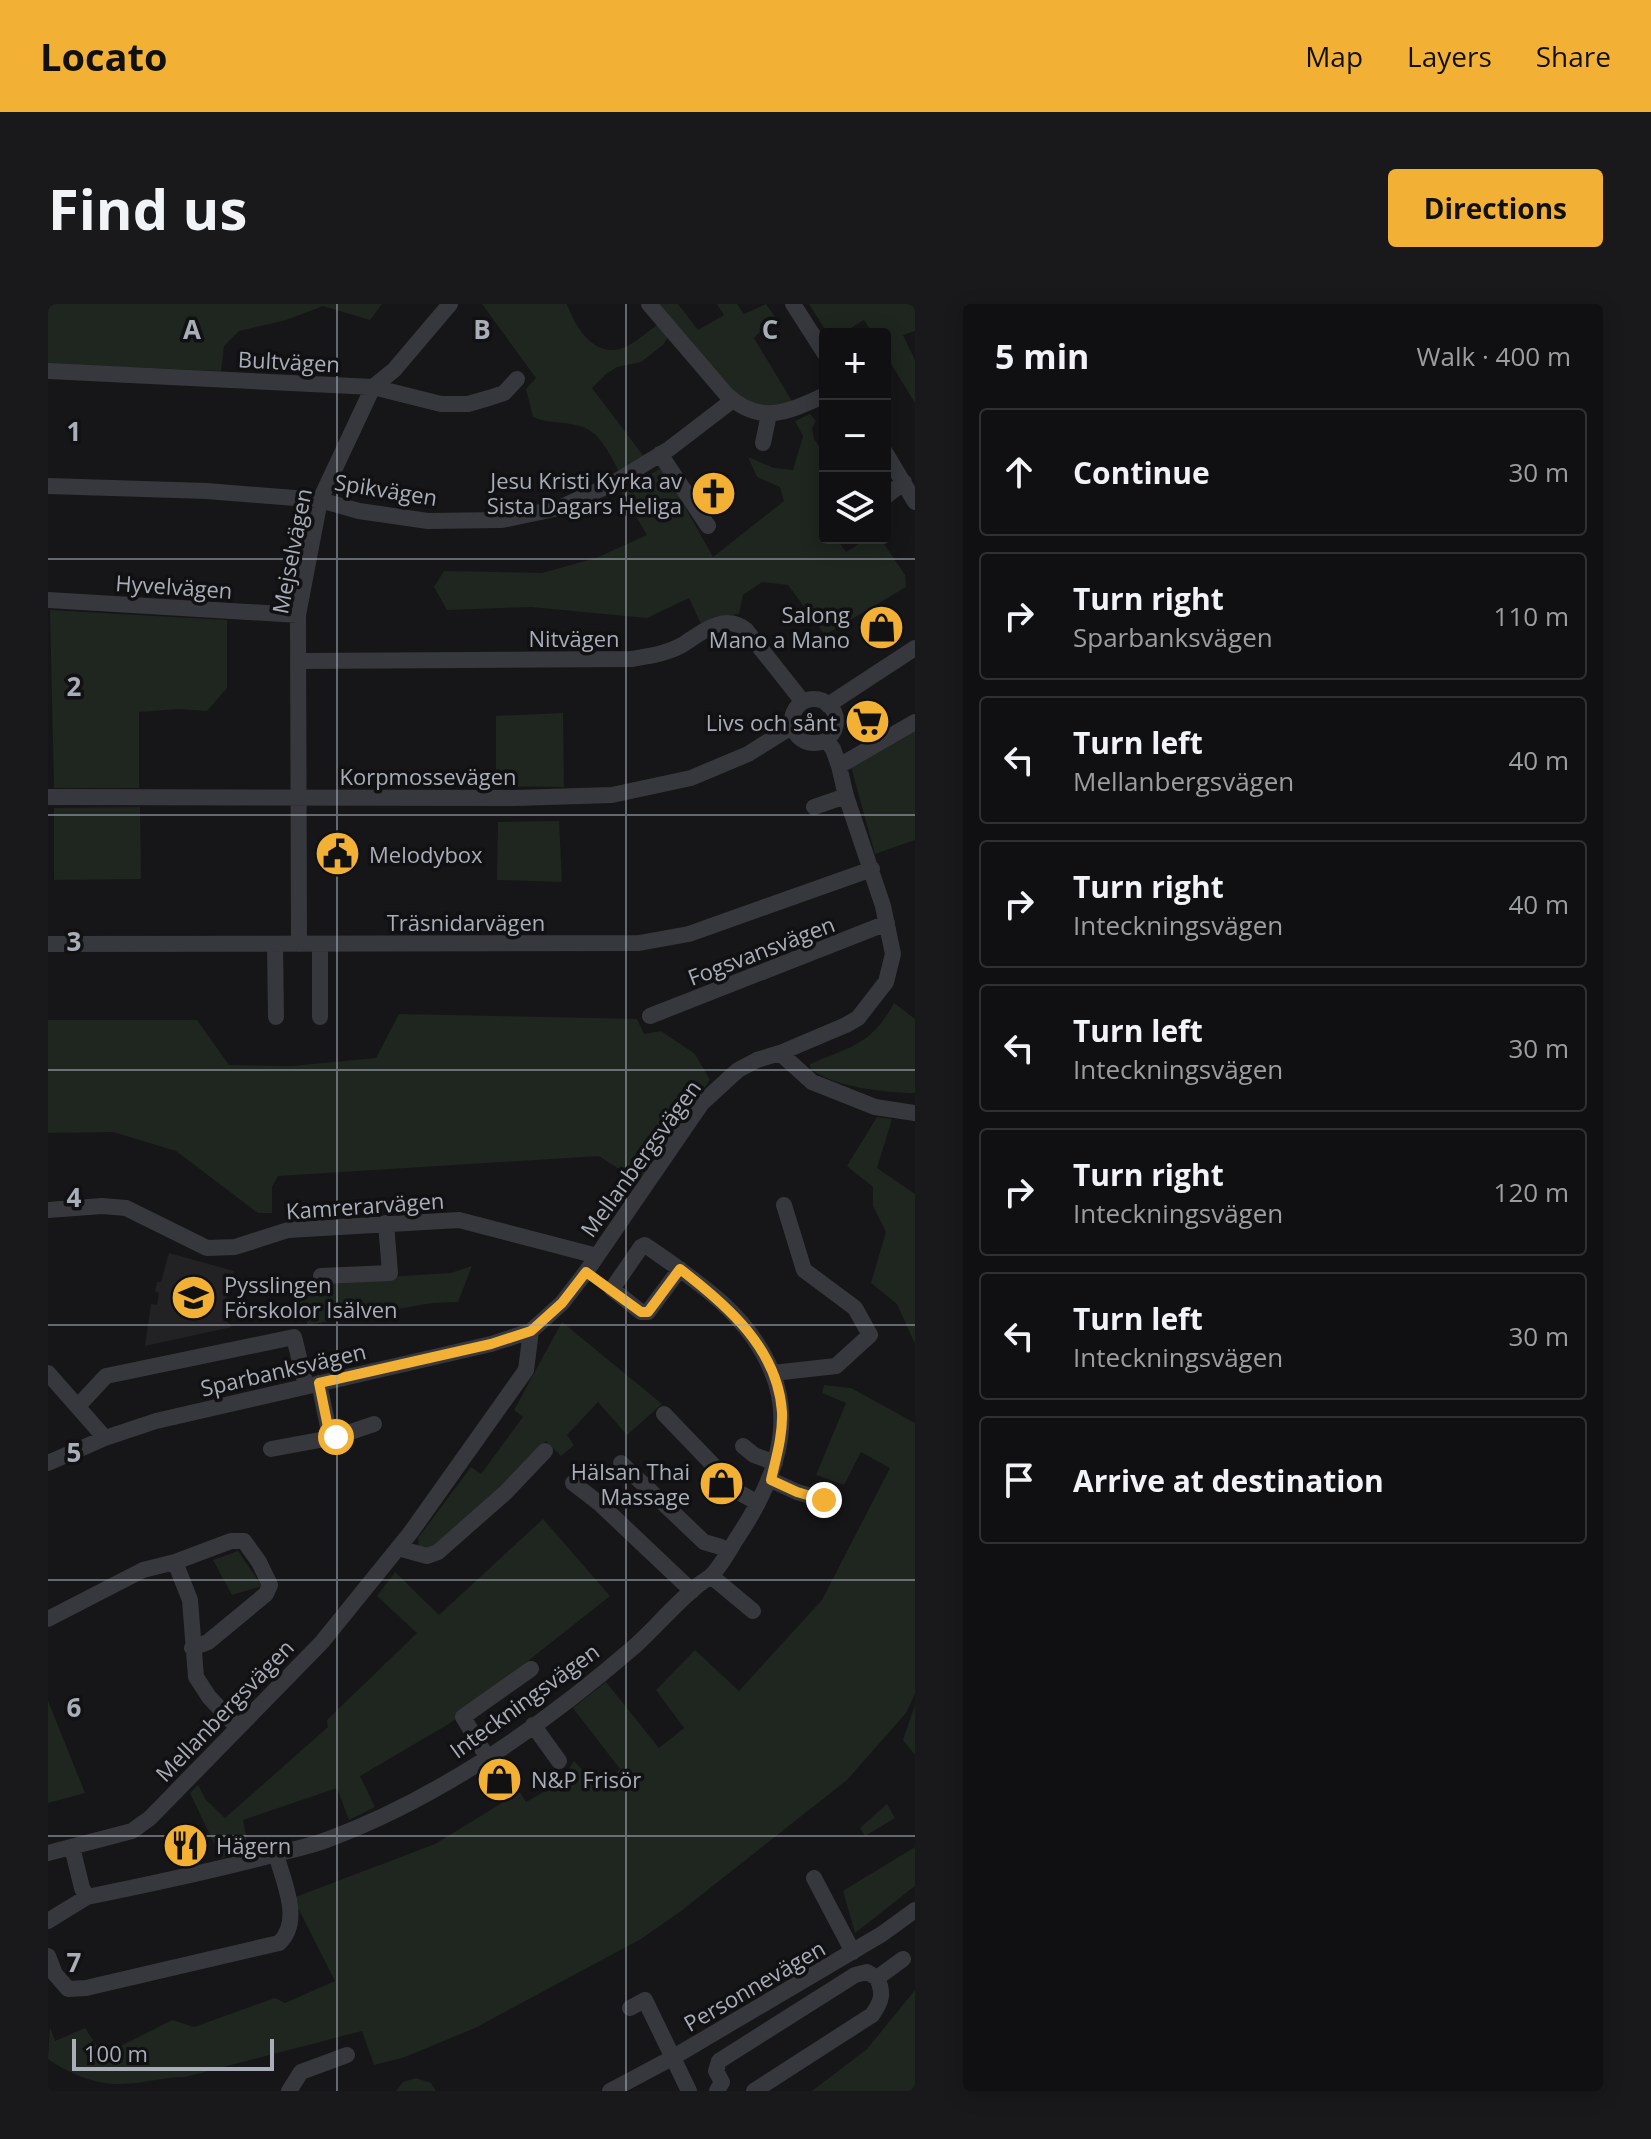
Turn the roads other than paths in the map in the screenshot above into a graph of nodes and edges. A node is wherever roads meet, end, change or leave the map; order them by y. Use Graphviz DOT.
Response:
graph roads {
  1 [pos="450,304"];
  2 [pos="649,304"];
  3 [pos="793,304"];
  4 [pos="819,345"];
  5 [pos="48,371"];
  6 [pos="517,379"];
  7 [pos="373,387"];
  8 [pos="819,397"];
  9 [pos="733,400"];
  10 [pos="769,414"];
  11 [pos="763,443"];
  12 [pos="660,454"];
  13 [pos="891,461"];
  14 [pos="904,482"];
  15 [pos="48,486"];
  16 [pos="891,492"];
  17 [pos="320,500"];
  18 [pos="915,502"];
  19 [pos="708,526"];
  20 [pos="48,600"];
  21 [pos="298,615"];
  22 [pos="915,648"];
  23 [pos="299,661"];
  24 [pos="803,702"];
  25 [pos="828,705"];
  26 [pos="915,722"];
  27 [pos="793,726"];
  28 [pos="826,740"];
  29 [pos="839,766"];
  30 [pos="846,796"];
  31 [pos="48,797"];
  32 [pos="297,798"];
  33 [pos="814,807"];
  34 [pos="872,869"];
  35 [pos="887,923"];
  36 [pos="48,944"];
  37 [pos="275,944"];
  38 [pos="299,944"];
  39 [pos="320,944"];
  40 [pos="650,1016"];
  41 [pos="276,1017"];
  42 [pos="320,1017"];
  43 [pos="780,1053"];
  44 [pos="915,1113"];
  45 [pos="784,1205"];
  46 [pos="48,1210"];
  47 [pos="386,1223"];
  48 [pos="597,1256"];
  49 [pos="680,1269"];
  50 [pos="586,1272"];
  51 [pos="321,1276"];
  52 [pos="612,1289"];
  53 [pos="531,1331"];
  54 [pos="48,1373"];
  55 [pos="773,1373"];
  56 [pos="312,1384"];
  57 [pos="79,1405"];
  58 [pos="664,1414"];
  59 [pos="374,1424"];
  60 [pos="336,1437"];
  61 [pos="105,1438"];
  62 [pos="743,1446"];
  63 [pos="271,1449"];
  64 [pos="545,1451"];
  65 [pos="48,1463"];
  66 [pos="621,1463"];
  67 [pos="773,1472"];
  68 [pos="573,1483"];
  69 [pos="824,1500"];
  70 [pos="758,1503"];
  71 [pos="398,1548"];
  72 [pos="728,1552"];
  73 [pos="175,1562"];
  74 [pos="711,1576"];
  75 [pos="692,1591"];
  76 [pos="753,1611"];
  77 [pos="48,1619"];
  78 [pos="192,1648"];
  79 [pos="531,1669"];
  80 [pos="533,1725"];
  81 [pos="238,1728"];
  82 [pos="487,1757"];
  83 [pos="559,1761"];
  84 [pos="72,1847"];
  85 [pos="48,1853"];
  86 [pos="276,1854"];
  87 [pos="814,1878"];
  88 [pos="87,1897"];
  89 [pos="915,1910"];
  90 [pos="48,1921"];
  91 [pos="853,1952"];
  92 [pos="48,1956"];
  93 [pos="903,1959"];
  94 [pos="877,1978"];
  95 [pos="630,2008"];
  96 [pos="347,2055"];
  97 [pos="672,2058"];
  98 [pos="289,2091"];
  99 [pos="610,2091"];
  100 [pos="689,2091"];
  101 [pos="717,2091"];
  102 [pos="754,2091"];
  1 -- 7 [label="street, Mejselvägen"];
  2 -- 9 [label="street"];
  3 -- 4 [label="street"];
  5 -- 7 [label="street, Bultvägen"];
  6 -- 7 [label="street, Bultvägen"];
  7 -- 17 [label="street, Mejselvägen"];
  8 -- 10 [label="street"];
  9 -- 10 [label="street"];
  9 -- 12 [label="street, Spikvägen"];
  10 -- 11 [label="street"];
  12 -- 17 [label="street, Spikvägen"];
  12 -- 19 [label="street"];
  13 -- 14 [label="street"];
  14 -- 16 [label="street"];
  14 -- 18 [label="street"];
  15 -- 17 [label="street, Spikvägen"];
  17 -- 21 [label="street, Mejselvägen"];
  20 -- 21 [label="street, Hyvelvägen"];
  21 -- 23 [label="street, Mejselvägen"];
  22 -- 25 [label="street"];
  23 -- 24 [label="street, Nitvägen"];
  23 -- 32 [label="street, Mejselvägen"];
  24 -- 25 [label="street"];
  24 -- 27 [label="street"];
  25 -- 28 [label="street"];
  26 -- 29 [label="street"];
  27 -- 28 [label="street"];
  27 -- 32 [label="street, Korpmossevägen"];
  28 -- 29 [label="street, Mellanbergsvägen"];
  29 -- 30 [label="street, Mellanbergsvägen"];
  30 -- 33 [label="street"];
  30 -- 34 [label="street, Mellanbergsvägen"];
  31 -- 32 [label="street, Korpmossevägen"];
  32 -- 38 [label="street, Mejselvägen"];
  34 -- 35 [label="street, Mellanbergsvägen"];
  34 -- 39 [label="street, Träsnidarvägen"];
  35 -- 40 [label="street, Fogsvansvägen"];
  35 -- 43 [label="street, Mellanbergsvägen"];
  36 -- 37 [label="street, Träsnidarvägen"];
  37 -- 38 [label="street, Träsnidarvägen"];
  37 -- 41 [label="street"];
  38 -- 39 [label="street, Träsnidarvägen"];
  39 -- 42 [label="street"];
  43 -- 44 [label="street"];
  43 -- 48 [label="street, Mellanbergsvägen"];
  45 -- 55 [label="street"];
  46 -- 47 [label="street, Kamrerarvägen"];
  47 -- 48 [label="street, Kamrerarvägen"];
  47 -- 51 [label="street"];
  48 -- 50 [label="street, Mellanbergsvägen"];
  49 -- 52 [label="street"];
  49 -- 52 [label="street, Inteckningsvägen"];
  49 -- 55 [label="street, Inteckningsvägen"];
  50 -- 52 [label="street"];
  50 -- 53 [label="street, Mellanbergsvägen"];
  53 -- 56 [label="street, Sparbanksvägen"];
  53 -- 71 [label="street, Mellanbergsvägen"];
  54 -- 57 [label="street"];
  55 -- 67 [label="street, Inteckningsvägen"];
  56 -- 57 [label="street"];
  56 -- 60 [label="street"];
  56 -- 61 [label="street, Sparbanksvägen"];
  57 -- 61 [label="street"];
  58 -- 70 [label="street"];
  59 -- 60 [label="street"];
  60 -- 63 [label="street"];
  61 -- 65 [label="street, Sparbanksvägen"];
  62 -- 67 [label="street"];
  64 -- 71 [label="street"];
  66 -- 72 [label="street"];
  67 -- 69 [label="street"];
  67 -- 70 [label="street, Inteckningsvägen"];
  68 -- 75 [label="street"];
  70 -- 72 [label="street, Inteckningsvägen"];
  71 -- 81 [label="street, Mellanbergsvägen"];
  72 -- 74 [label="street, Inteckningsvägen"];
  73 -- 77 [label="street"];
  73 -- 78 [label="street"];
  73 -- 78 [label="street"];
  74 -- 75 [label="street, Inteckningsvägen"];
  74 -- 76 [label="street"];
  75 -- 80 [label="street, Inteckningsvägen"];
  78 -- 81 [label="street"];
  79 -- 82 [label="street"];
  80 -- 82 [label="street, Inteckningsvägen"];
  80 -- 83 [label="street"];
  81 -- 84 [label="street, Mellanbergsvägen"];
  82 -- 86 [label="street, Inteckningsvägen"];
  84 -- 85 [label="street, Mellanbergsvägen"];
  84 -- 88 [label="street"];
  86 -- 88 [label="street, Inteckningsvägen"];
  86 -- 92 [label="street"];
  87 -- 91 [label="street"];
  88 -- 90 [label="street, Inteckningsvägen"];
  89 -- 91 [label="street, Personnevägen"];
  91 -- 97 [label="street, Personnevägen"];
  93 -- 94 [label="street"];
  94 -- 101 [label="street, Personnevägen"];
  94 -- 102 [label="street"];
  95 -- 97 [label="street"];
  96 -- 98 [label="street"];
  97 -- 99 [label="street, Personnevägen"];
  97 -- 100 [label="street"];
}
